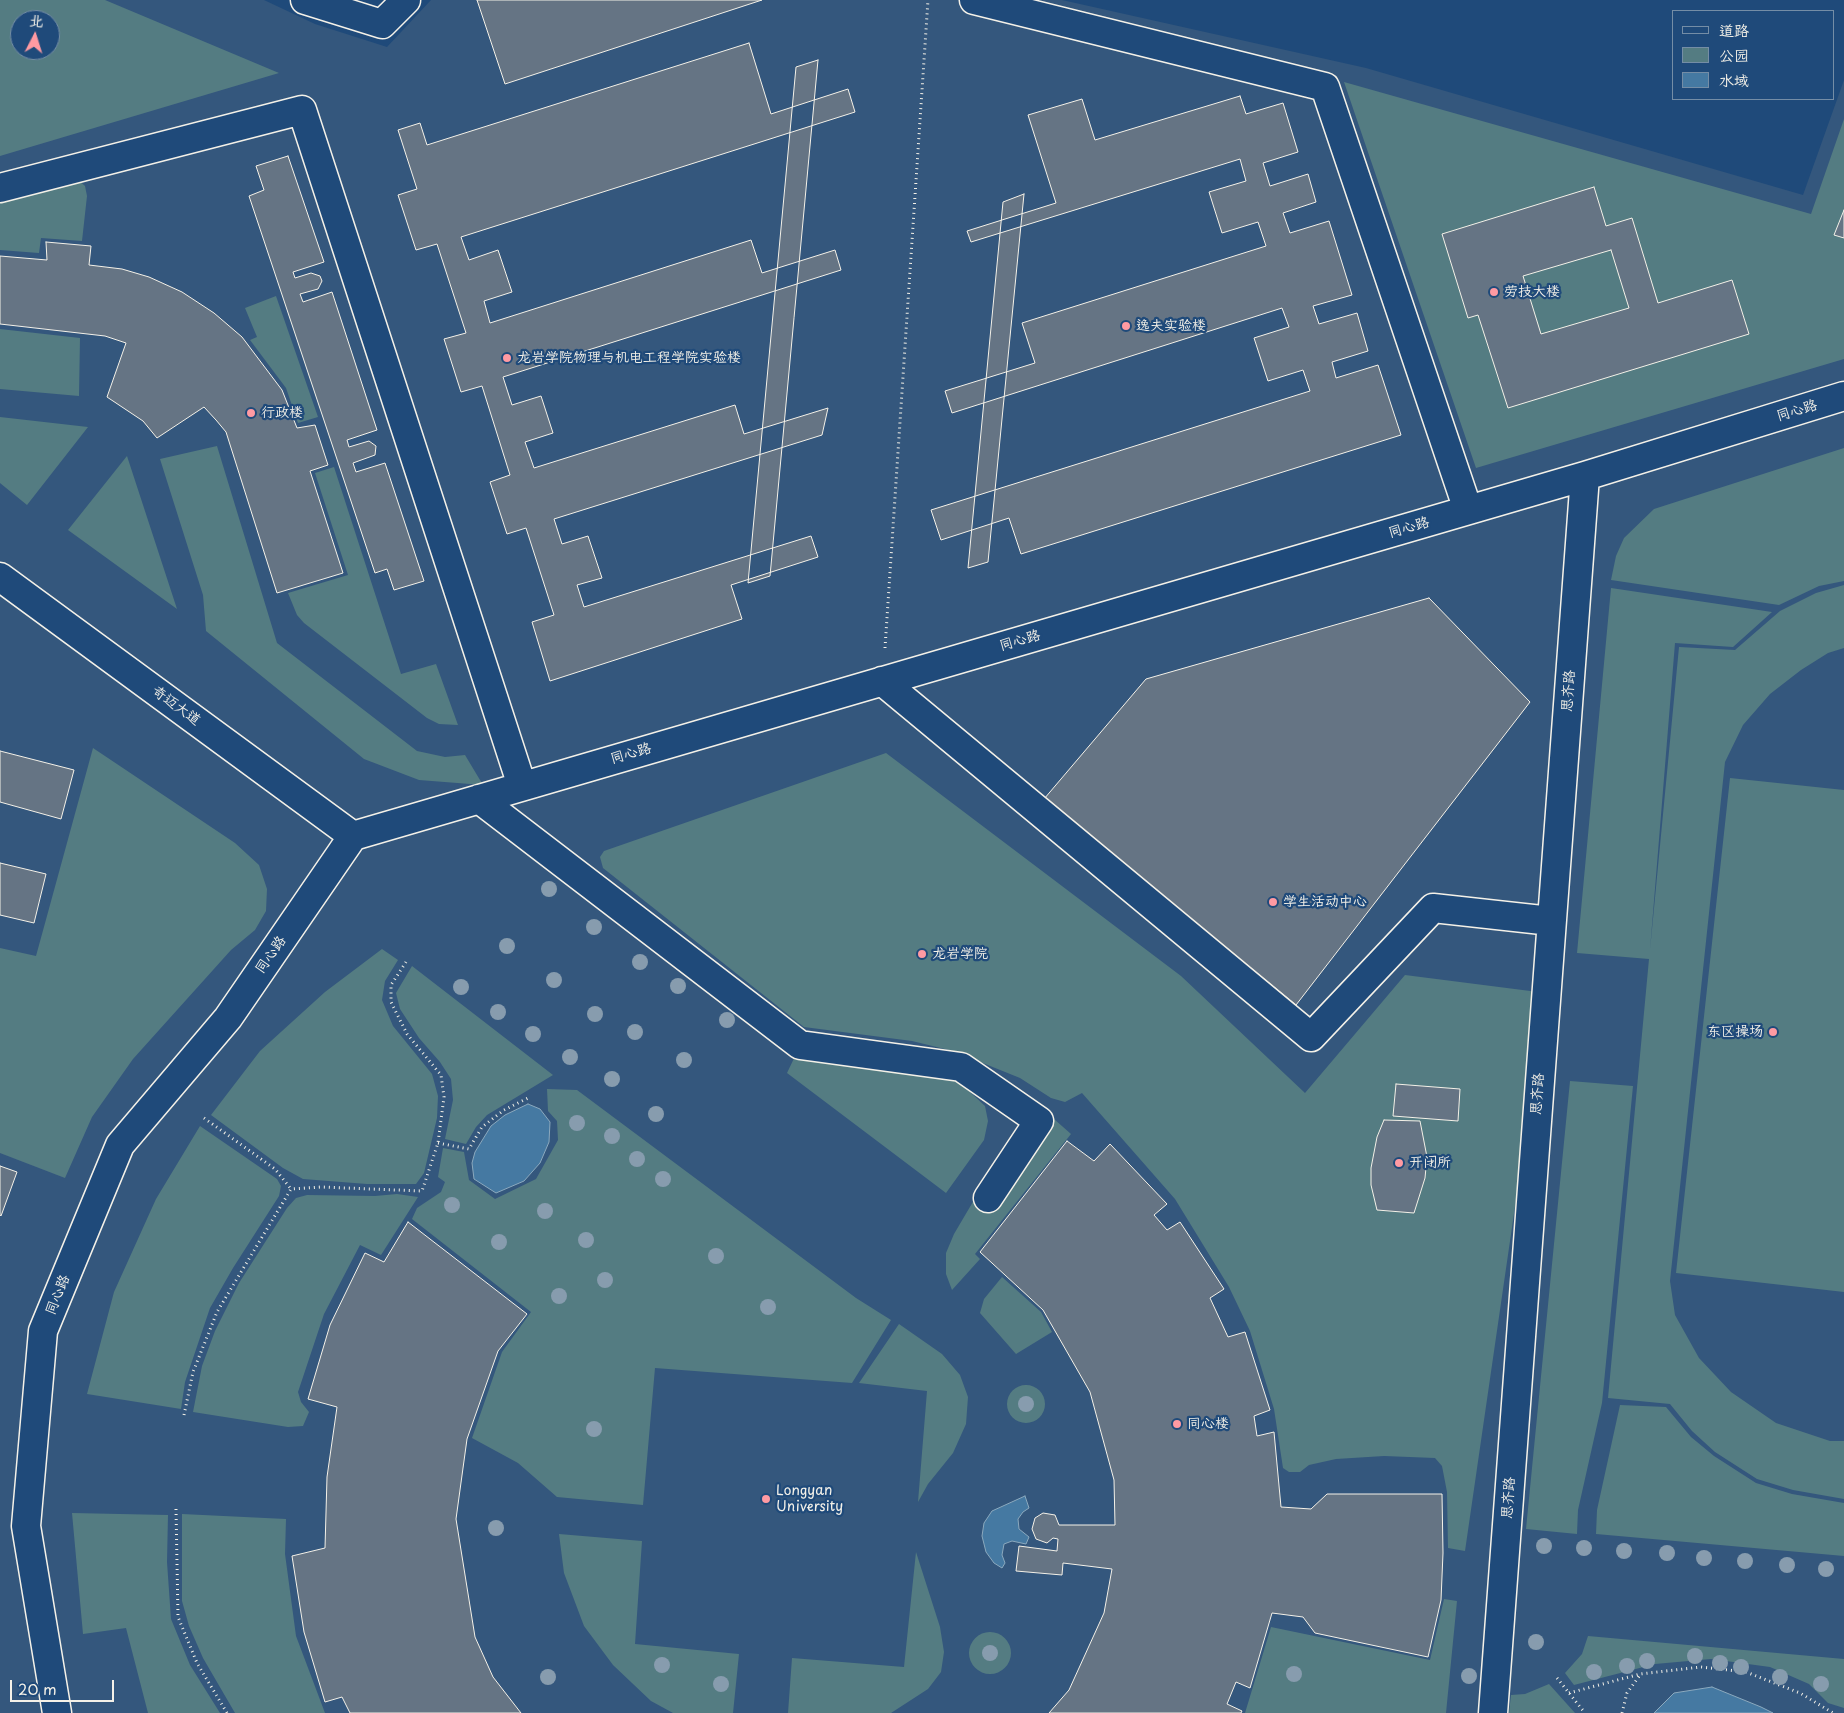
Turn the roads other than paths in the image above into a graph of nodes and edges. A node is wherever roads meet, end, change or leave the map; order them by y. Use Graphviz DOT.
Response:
graph roads {
  1 [pos="305,0"];
  2 [pos="406,0"];
  3 [pos="974,0"];
  4 [pos="0,188"];
  5 [pos="1844,396"];
  6 [pos="1585,476"];
  7 [pos="1468,510"];
  8 [pos="0,576"];
  9 [pos="882,681"];
  10 [pos="522,786"];
  11 [pos="479,799"];
  12 [pos="353,836"];
  13 [pos="1551,921"];
  14 [pos="988,1198"];
  15 [pos="57,1713"];
  16 [pos="1493,1713"];
  1 -- 2 [label="street"];
  3 -- 7 [label="street"];
  4 -- 10 [label="street"];
  5 -- 6 [label="street, 同心路"];
  6 -- 7 [label="street, 同心路"];
  6 -- 13 [label="street, 思齐路"];
  7 -- 9 [label="street, 同心路"];
  8 -- 12 [label="street, 奇迈大道"];
  9 -- 10 [label="street, 同心路"];
  9 -- 13 [label="street"];
  10 -- 11 [label="street, 同心路"];
  11 -- 12 [label="street, 同心路"];
  11 -- 14 [label="street"];
  12 -- 15 [label="street, 同心路"];
  13 -- 16 [label="street, 思齐路"];
}
